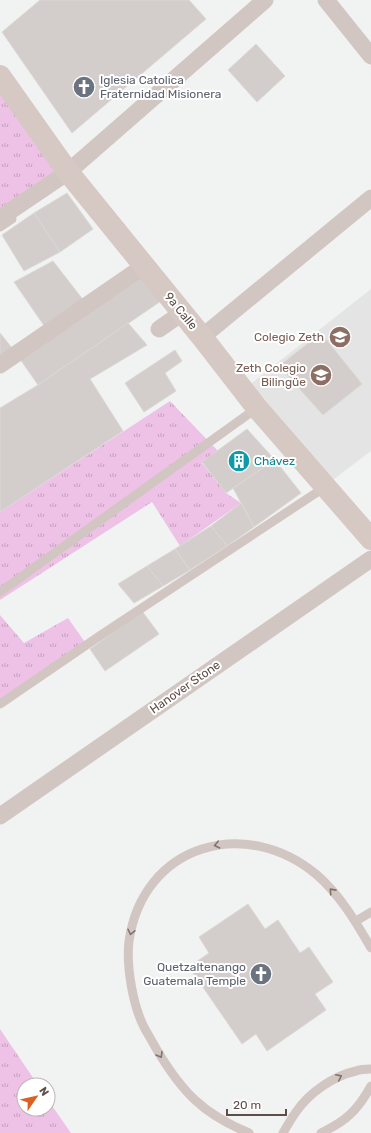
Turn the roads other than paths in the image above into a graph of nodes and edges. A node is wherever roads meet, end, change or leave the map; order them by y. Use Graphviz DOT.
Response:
graph roads {
  1 [pos="265,0"];
  2 [pos="326,0"];
  3 [pos="371,56"];
  4 [pos="0,76"];
  5 [pos="71,175"];
  6 [pos="371,198"];
  7 [pos="0,218"];
  8 [pos="0,228"];
  9 [pos="144,266"];
  10 [pos="182,313"];
  11 [pos="159,329"];
  12 [pos="202,337"];
  13 [pos="0,365"];
  14 [pos="257,408"];
  15 [pos="325,486"];
  16 [pos="371,539"];
  17 [pos="371,559"];
  18 [pos="0,592"];
  19 [pos="0,704"];
  20 [pos="0,816"];
  21 [pos="371,912"];
  22 [pos="356,921"];
  23 [pos="371,948"];
  24 [pos="371,1069"];
  25 [pos="371,1086"];
  26 [pos="249,1133"];
  27 [pos="283,1133"];
  28 [pos="321,1133"];
  1 -- 5 [label="street"];
  2 -- 3 [label="street"];
  4 -- 5 [label="street, 9a Calle"];
  5 -- 7 [label="street"];
  5 -- 8 [label="lane"];
  5 -- 9 [label="street, 9a Calle"];
  6 -- 12 [label="street"];
  9 -- 10 [label="street, 9a Calle"];
  9 -- 13 [label="street"];
  10 -- 11 [label="street"];
  10 -- 12 [label="street, 9a Calle"];
  12 -- 14 [label="street, 9a Calle"];
  14 -- 15 [label="street, 9a Calle"];
  14 -- 18 [label="lane"];
  15 -- 16 [label="street, 9a Calle"];
  15 -- 19 [label="lane"];
  17 -- 20 [label="street, Hanover Stone"];
  21 -- 22 [label="lane"];
  22 -- 23 [label="lane"];
  22 -- 26 [label="lane, one-way"];
  27 -- 24 [label="lane, one-way"];
  25 -- 28 [label="lane"];
}
